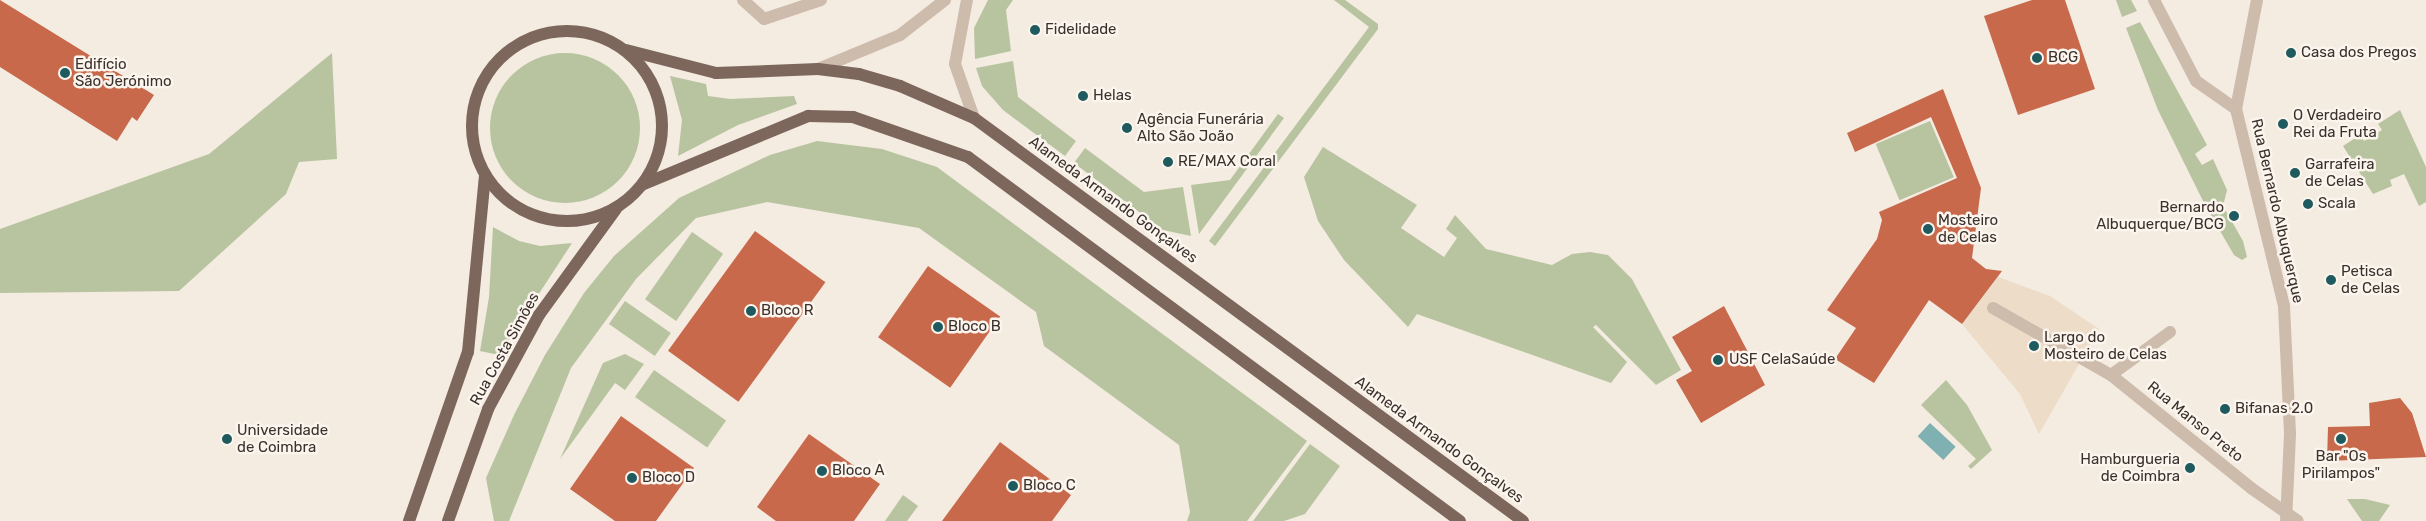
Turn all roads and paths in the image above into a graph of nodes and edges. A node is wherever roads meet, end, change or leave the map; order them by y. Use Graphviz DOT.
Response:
graph roads {
  1 [pos="743,0"];
  2 [pos="821,0"];
  3 [pos="945,0"];
  4 [pos="967,0"];
  5 [pos="2154,0"];
  6 [pos="2257,0"];
  7 [pos="626,50"];
  8 [pos="818,69"];
  9 [pos="2236,109"];
  10 [pos="974,118"];
  11 [pos="485,175"];
  12 [pos="644,184"];
  13 [pos="617,207"];
  14 [pos="1993,308"];
  15 [pos="2170,332"];
  16 [pos="2111,375"];
  17 [pos="2286,517"];
  18 [pos="409,521"];
  19 [pos="448,521"];
  20 [pos="1460,521"];
  21 [pos="1523,521"];
  22 [pos="2298,521"];
  1 -- 2 [label="street"];
  3 -- 8 [label="street"];
  4 -- 10 [label="street"];
  5 -- 9 [label="street"];
  6 -- 9 [label="street, Rua Bernardo Albuquerque"];
  7 -- 8 [label="main road, Alameda Armando Gonçalves"];
  7 -- 11 [label="main road"];
  7 -- 12 [label="main road"];
  8 -- 10 [label="main road, Alameda Armando Gonçalves"];
  9 -- 17 [label="street, Rua Bernardo Albuquerque"];
  10 -- 21 [label="main road, Alameda Armando Gonçalves"];
  11 -- 13 [label="main road"];
  11 -- 18 [label="main road, Rua Costa Simões"];
  12 -- 13 [label="main road"];
  12 -- 20 [label="main road"];
  13 -- 19 [label="main road, Rua Costa Simões"];
  14 -- 16 [label="street, Rua Manso Preto"];
  15 -- 16 [label="street"];
  16 -- 17 [label="street, Rua Manso Preto"];
  17 -- 22 [label="street, Rua Manso Preto"];
}
